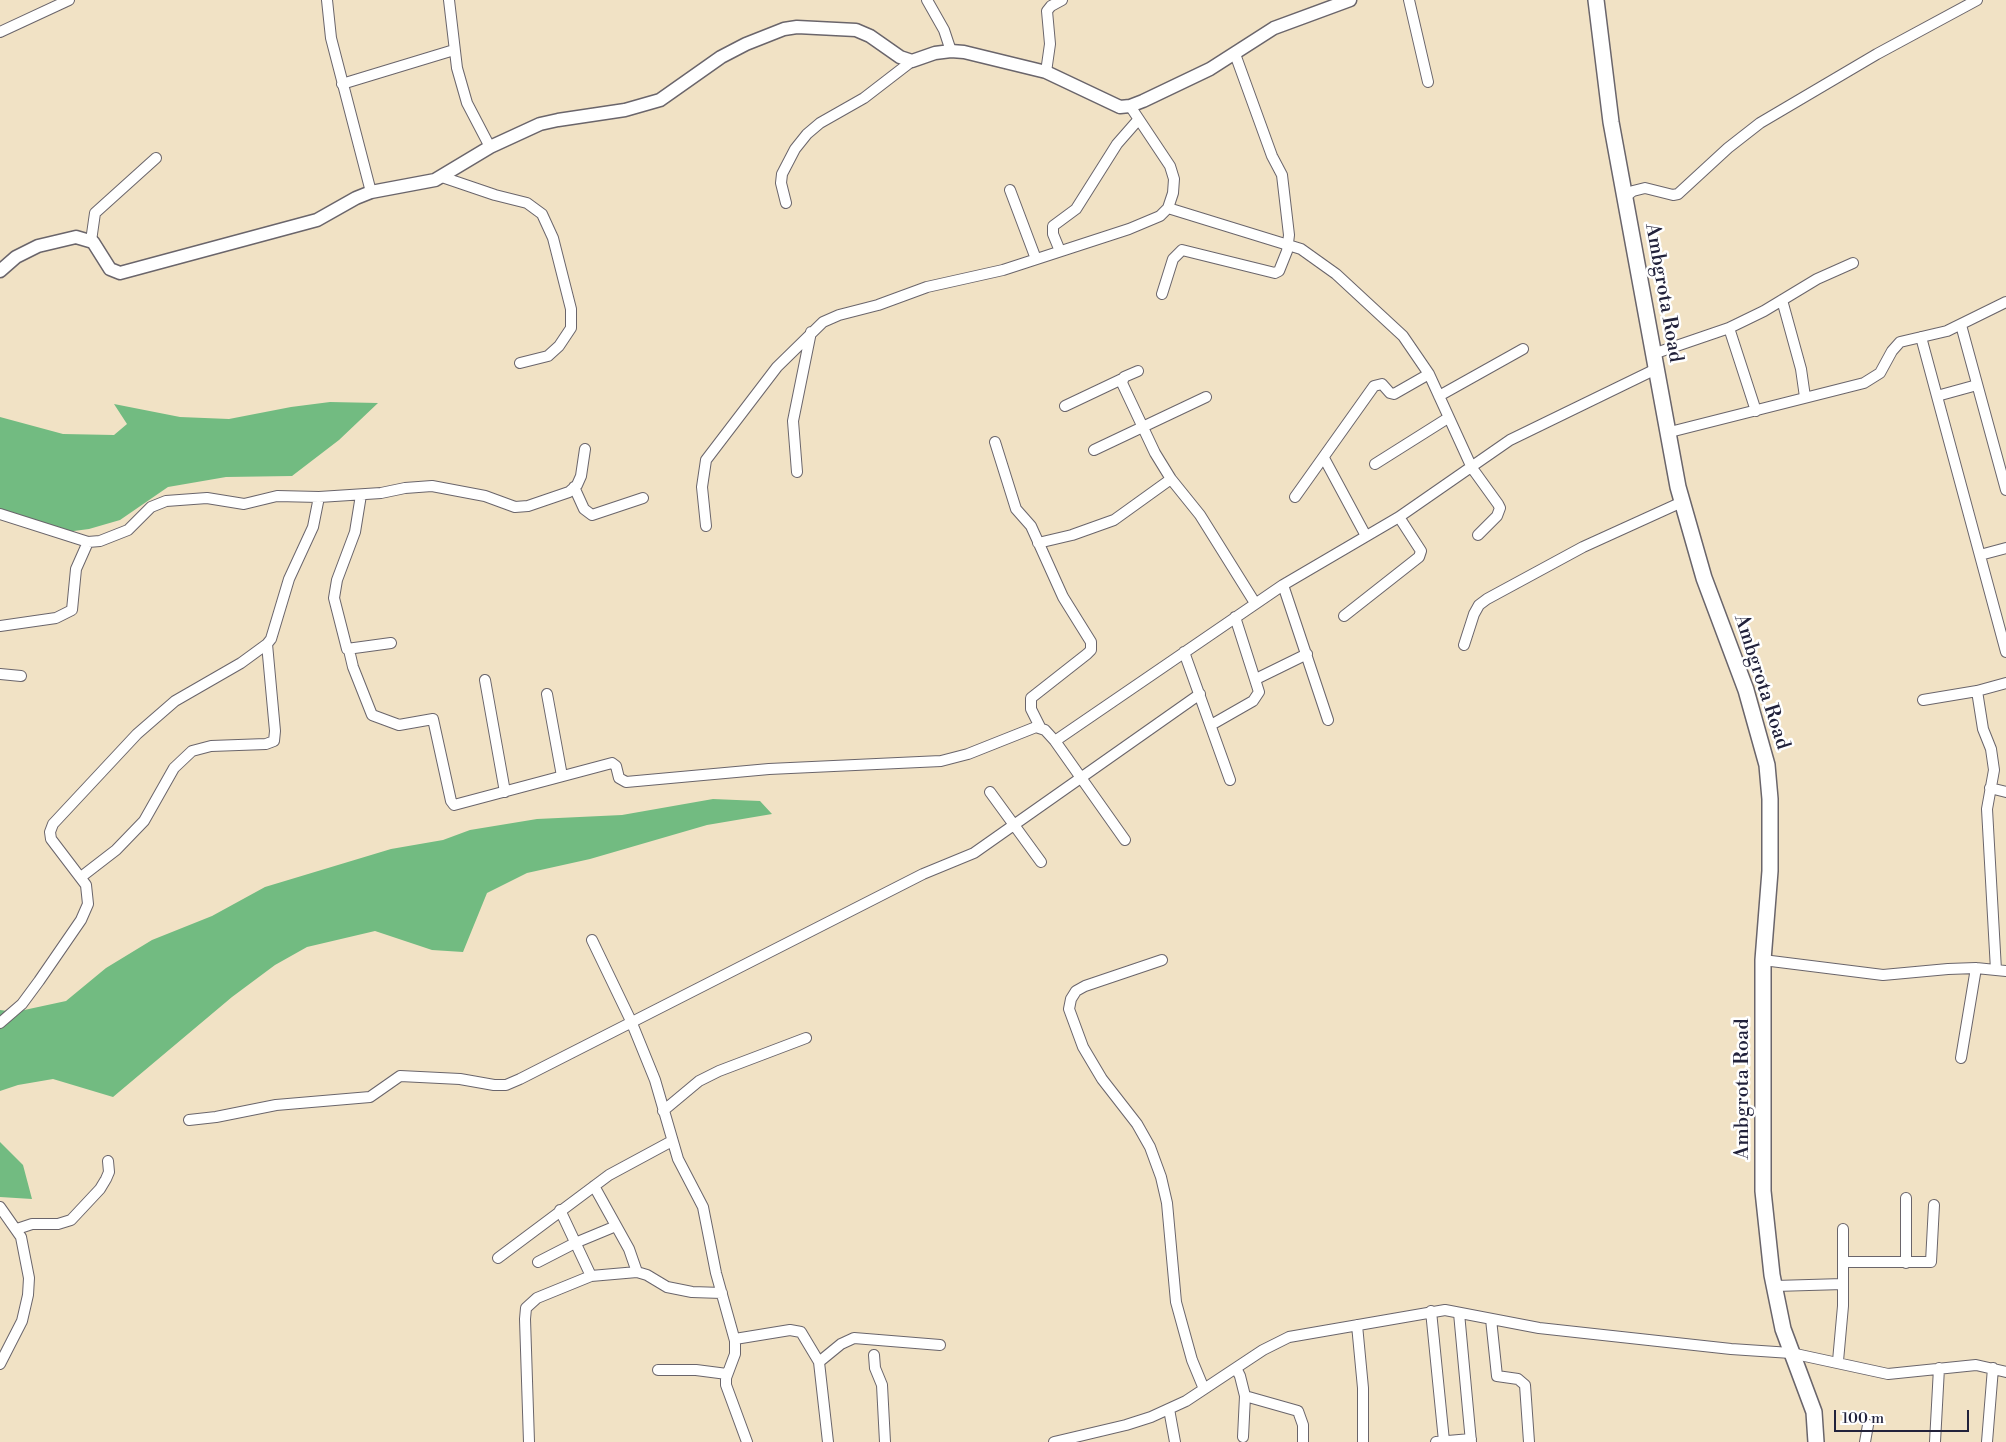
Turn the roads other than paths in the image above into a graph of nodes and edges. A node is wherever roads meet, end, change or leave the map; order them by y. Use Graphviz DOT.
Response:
graph roads {
  1 [pos="68,0"];
  2 [pos="327,0"];
  3 [pos="449,0"];
  4 [pos="927,0"];
  5 [pos="1062,0"];
  6 [pos="1350,0"];
  7 [pos="1409,0"];
  8 [pos="1596,0"];
  9 [pos="1976,0"];
  10 [pos="1327,5"];
  11 [pos="0,32"];
  12 [pos="454,50"];
  13 [pos="951,51"];
  14 [pos="1235,54"];
  15 [pos="912,61"];
  16 [pos="1046,72"];
  17 [pos="1428,82"];
  18 [pos="342,84"];
  19 [pos="1130,106"];
  20 [pos="1138,120"];
  21 [pos="490,147"];
  22 [pos="156,158"];
  23 [pos="442,177"];
  24 [pos="1010,190"];
  25 [pos="371,192"];
  26 [pos="1625,197"];
  27 [pos="786,203"];
  28 [pos="1168,208"];
  29 [pos="90,241"];
  30 [pos="1289,244"];
  31 [pos="1060,251"];
  32 [pos="1036,259"];
  33 [pos="1853,263"];
  34 [pos="0,271"];
  35 [pos="1162,294"];
  36 [pos="1782,300"];
  37 [pos="2006,302"];
  38 [pos="1961,325"];
  39 [pos="1729,328"];
  40 [pos="811,332"];
  41 [pos="1921,337"];
  42 [pos="1523,350"];
  43 [pos="1655,361"];
  44 [pos="520,363"];
  45 [pos="1138,371"];
  46 [pos="1429,374"];
  47 [pos="1122,380"];
  48 [pos="1977,385"];
  49 [pos="1439,396"];
  50 [pos="1937,396"];
  51 [pos="1206,397"];
  52 [pos="1805,398"];
  53 [pos="1065,406"];
  54 [pos="1756,411"];
  55 [pos="1448,418"];
  56 [pos="1143,428"];
  57 [pos="1666,434"];
  58 [pos="995,442"];
  59 [pos="585,449"];
  60 [pos="1094,450"];
  61 [pos="1324,458"];
  62 [pos="1376,464"];
  63 [pos="1472,468"];
  64 [pos="797,472"];
  65 [pos="1171,479"];
  66 [pos="574,487"];
  67 [pos="2006,490"];
  68 [pos="361,495"];
  69 [pos="319,498"];
  70 [pos="643,498"];
  71 [pos="1295,498"];
  72 [pos="1682,502"];
  73 [pos="0,514"];
  74 [pos="1399,517"];
  75 [pos="706,526"];
  76 [pos="1478,535"];
  77 [pos="1366,536"];
  78 [pos="88,542"];
  79 [pos="1038,544"];
  80 [pos="2006,548"];
  81 [pos="1980,555"];
  82 [pos="1283,585"];
  83 [pos="1255,603"];
  84 [pos="1344,616"];
  85 [pos="1235,617"];
  86 [pos="0,626"];
  87 [pos="391,643"];
  88 [pos="267,644"];
  89 [pos="1464,645"];
  90 [pos="349,650"];
  91 [pos="1184,652"];
  92 [pos="2006,652"];
  93 [pos="1307,654"];
  94 [pos="0,674"];
  95 [pos="21,676"];
  96 [pos="1256,679"];
  97 [pos="485,680"];
  98 [pos="2006,684"];
  99 [pos="1977,691"];
  100 [pos="547,694"];
  101 [pos="1200,694"];
  102 [pos="1923,700"];
  103 [pos="1328,720"];
  104 [pos="1211,725"];
  105 [pos="1040,727"];
  106 [pos="1055,741"];
  107 [pos="562,776"];
  108 [pos="1080,778"];
  109 [pos="1230,780"];
  110 [pos="1990,788"];
  111 [pos="505,792"];
  112 [pos="990,792"];
  113 [pos="2006,792"];
  114 [pos="1013,826"];
  115 [pos="1125,840"];
  116 [pos="1041,862"];
  117 [pos="81,877"];
  118 [pos="592,940"];
  119 [pos="1162,960"];
  120 [pos="1763,960"];
  121 [pos="1976,968"];
  122 [pos="2001,971"];
  123 [pos="631,1021"];
  124 [pos="0,1023"];
  125 [pos="806,1038"];
  126 [pos="1961,1058"];
  127 [pos="663,1111"];
  128 [pos="188,1120"];
  129 [pos="672,1141"];
  130 [pos="108,1161"];
  131 [pos="594,1186"];
  132 [pos="1906,1198"];
  133 [pos="1934,1205"];
  134 [pos="0,1207"];
  135 [pos="560,1210"];
  136 [pos="616,1226"];
  137 [pos="17,1229"];
  138 [pos="1843,1229"];
  139 [pos="575,1243"];
  140 [pos="498,1258"];
  141 [pos="538,1262"];
  142 [pos="1843,1262"];
  143 [pos="1906,1263"];
  144 [pos="636,1272"];
  145 [pos="591,1276"];
  146 [pos="1843,1284"];
  147 [pos="1774,1286"];
  148 [pos="722,1293"];
  149 [pos="1431,1311"];
  150 [pos="1459,1313"];
  151 [pos="1491,1319"];
  152 [pos="1357,1325"];
  153 [pos="735,1339"];
  154 [pos="940,1345"];
  155 [pos="1791,1353"];
  156 [pos="874,1355"];
  157 [pos="1838,1361"];
  158 [pos="819,1362"];
  159 [pos="0,1364"];
  160 [pos="1236,1368"];
  161 [pos="1939,1368"];
  162 [pos="1993,1368"];
  163 [pos="658,1370"];
  164 [pos="2006,1372"];
  165 [pos="727,1374"];
  166 [pos="1204,1389"];
  167 [pos="1245,1396"];
  168 [pos="1169,1409"];
  169 [pos="1868,1425"];
  170 [pos="1102,1431"];
  171 [pos="1243,1437"];
  172 [pos="1440,1441"];
  173 [pos="1471,1441"];
  174 [pos="528,1442"];
  175 [pos="747,1442"];
  176 [pos="828,1442"];
  177 [pos="885,1442"];
  178 [pos="1054,1442"];
  179 [pos="1104,1442"];
  180 [pos="1175,1442"];
  181 [pos="1303,1442"];
  182 [pos="1363,1442"];
  183 [pos="1529,1442"];
  184 [pos="1819,1442"];
  185 [pos="1865,1442"];
  186 [pos="1935,1442"];
  187 [pos="1987,1442"];
  1 -- 11 [label="street"];
  2 -- 18 [label="street"];
  3 -- 12 [label="street"];
  4 -- 13 [label="street"];
  5 -- 16 [label="street"];
  6 -- 10 [label="street"];
  7 -- 17 [label="street"];
  8 -- 26 [label="main road, Ambgrota Road"];
  9 -- 26 [label="street"];
  10 -- 14 [label="street"];
  12 -- 18 [label="street"];
  12 -- 21 [label="street"];
  13 -- 15 [label="street"];
  13 -- 16 [label="street"];
  14 -- 19 [label="street"];
  14 -- 30 [label="street"];
  15 -- 21 [label="street"];
  15 -- 27 [label="street"];
  16 -- 19 [label="street"];
  18 -- 25 [label="street"];
  19 -- 20 [label="street"];
  20 -- 28 [label="street"];
  20 -- 31 [label="street"];
  21 -- 23 [label="street"];
  22 -- 29 [label="street"];
  23 -- 25 [label="street"];
  23 -- 44 [label="street"];
  24 -- 32 [label="street"];
  25 -- 29 [label="street"];
  26 -- 43 [label="main road, Ambgrota Road"];
  28 -- 30 [label="street"];
  28 -- 31 [label="street"];
  29 -- 34 [label="street"];
  30 -- 35 [label="street"];
  30 -- 46 [label="street"];
  31 -- 32 [label="street"];
  32 -- 40 [label="street"];
  33 -- 36 [label="street"];
  36 -- 39 [label="street"];
  36 -- 52 [label="street"];
  37 -- 38 [label="street"];
  38 -- 41 [label="street"];
  38 -- 48 [label="street"];
  39 -- 43 [label="street"];
  39 -- 54 [label="street"];
  40 -- 64 [label="street"];
  40 -- 75 [label="street"];
  41 -- 50 [label="street"];
  41 -- 52 [label="street"];
  42 -- 49 [label="street"];
  43 -- 57 [label="main road, Ambgrota Road"];
  43 -- 63 [label="street"];
  45 -- 47 [label="street"];
  46 -- 49 [label="street"];
  46 -- 61 [label="street"];
  47 -- 53 [label="street"];
  47 -- 56 [label="street"];
  48 -- 50 [label="street"];
  48 -- 67 [label="street"];
  49 -- 55 [label="street"];
  50 -- 81 [label="street"];
  51 -- 56 [label="street"];
  52 -- 54 [label="street"];
  54 -- 57 [label="street"];
  55 -- 62 [label="street"];
  55 -- 63 [label="street"];
  56 -- 60 [label="street"];
  56 -- 65 [label="street"];
  57 -- 72 [label="main road, Ambgrota Road"];
  58 -- 79 [label="street"];
  59 -- 66 [label="street"];
  61 -- 71 [label="street"];
  61 -- 77 [label="street"];
  63 -- 74 [label="street"];
  63 -- 76 [label="street"];
  65 -- 79 [label="street"];
  65 -- 83 [label="street"];
  66 -- 68 [label="street"];
  66 -- 70 [label="street"];
  68 -- 69 [label="street"];
  68 -- 90 [label="street"];
  69 -- 78 [label="street"];
  69 -- 88 [label="street"];
  72 -- 89 [label="street"];
  72 -- 120 [label="main road, Ambgrota Road"];
  73 -- 78 [label="street"];
  74 -- 77 [label="street"];
  74 -- 84 [label="street"];
  77 -- 82 [label="street"];
  78 -- 86 [label="street"];
  79 -- 105 [label="street"];
  80 -- 81 [label="street"];
  81 -- 92 [label="street"];
  82 -- 83 [label="street"];
  82 -- 93 [label="street"];
  83 -- 85 [label="street"];
  85 -- 91 [label="street"];
  85 -- 96 [label="street"];
  87 -- 90 [label="street"];
  88 -- 117 [label="street"];
  88 -- 117 [label="street"];
  90 -- 111 [label="street"];
  91 -- 101 [label="street"];
  91 -- 106 [label="street"];
  93 -- 96 [label="street"];
  93 -- 103 [label="street"];
  94 -- 95 [label="street"];
  96 -- 104 [label="street"];
  97 -- 111 [label="street"];
  98 -- 99 [label="street"];
  99 -- 102 [label="street"];
  99 -- 110 [label="street"];
  100 -- 107 [label="street"];
  101 -- 104 [label="street"];
  101 -- 108 [label="street"];
  104 -- 109 [label="street"];
  105 -- 106 [label="street"];
  105 -- 107 [label="street"];
  106 -- 108 [label="street"];
  107 -- 111 [label="street"];
  108 -- 114 [label="street"];
  108 -- 115 [label="street"];
  110 -- 113 [label="street"];
  110 -- 122 [label="street"];
  112 -- 114 [label="street"];
  114 -- 116 [label="street"];
  114 -- 123 [label="street"];
  117 -- 124 [label="street"];
  118 -- 123 [label="street"];
  119 -- 166 [label="street"];
  120 -- 121 [label="street"];
  120 -- 147 [label="main road, Ambgrota Road"];
  121 -- 122 [label="street"];
  121 -- 126 [label="street"];
  123 -- 127 [label="street"];
  123 -- 128 [label="street"];
  125 -- 127 [label="street"];
  127 -- 129 [label="street"];
  129 -- 131 [label="street"];
  129 -- 148 [label="street"];
  130 -- 137 [label="street"];
  131 -- 135 [label="street"];
  131 -- 136 [label="street"];
  132 -- 143 [label="street"];
  133 -- 143 [label="street"];
  134 -- 137 [label="street"];
  135 -- 139 [label="street"];
  135 -- 140 [label="street"];
  136 -- 139 [label="street"];
  136 -- 144 [label="street"];
  137 -- 159 [label="street"];
  138 -- 142 [label="street"];
  139 -- 141 [label="street"];
  139 -- 145 [label="street"];
  142 -- 143 [label="street"];
  142 -- 146 [label="street"];
  144 -- 145 [label="street"];
  144 -- 148 [label="street"];
  145 -- 174 [label="street"];
  146 -- 147 [label="street"];
  146 -- 157 [label="street"];
  147 -- 155 [label="main road, Ambgrota Road"];
  148 -- 153 [label="street"];
  149 -- 150 [label="street"];
  149 -- 152 [label="street"];
  149 -- 172 [label="street"];
  150 -- 151 [label="street"];
  150 -- 173 [label="street"];
  151 -- 155 [label="street"];
  151 -- 183 [label="street"];
  152 -- 160 [label="street"];
  152 -- 182 [label="street"];
  153 -- 158 [label="street"];
  153 -- 165 [label="street"];
  154 -- 158 [label="street"];
  155 -- 157 [label="street"];
  155 -- 184 [label="main road, Ambgrota Road"];
  156 -- 177 [label="street"];
  157 -- 161 [label="street"];
  158 -- 176 [label="street"];
  160 -- 166 [label="street"];
  160 -- 167 [label="street"];
  161 -- 162 [label="street"];
  161 -- 186 [label="street"];
  162 -- 164 [label="street"];
  162 -- 187 [label="street"];
  163 -- 165 [label="street"];
  165 -- 175 [label="street"];
  166 -- 168 [label="street"];
  167 -- 171 [label="street"];
  167 -- 181 [label="street"];
  168 -- 170 [label="street"];
  168 -- 180 [label="street"];
  169 -- 185 [label="street"];
  170 -- 178 [label="street"];
  170 -- 179 [label="street"];
  172 -- 173 [label="street"];
}
